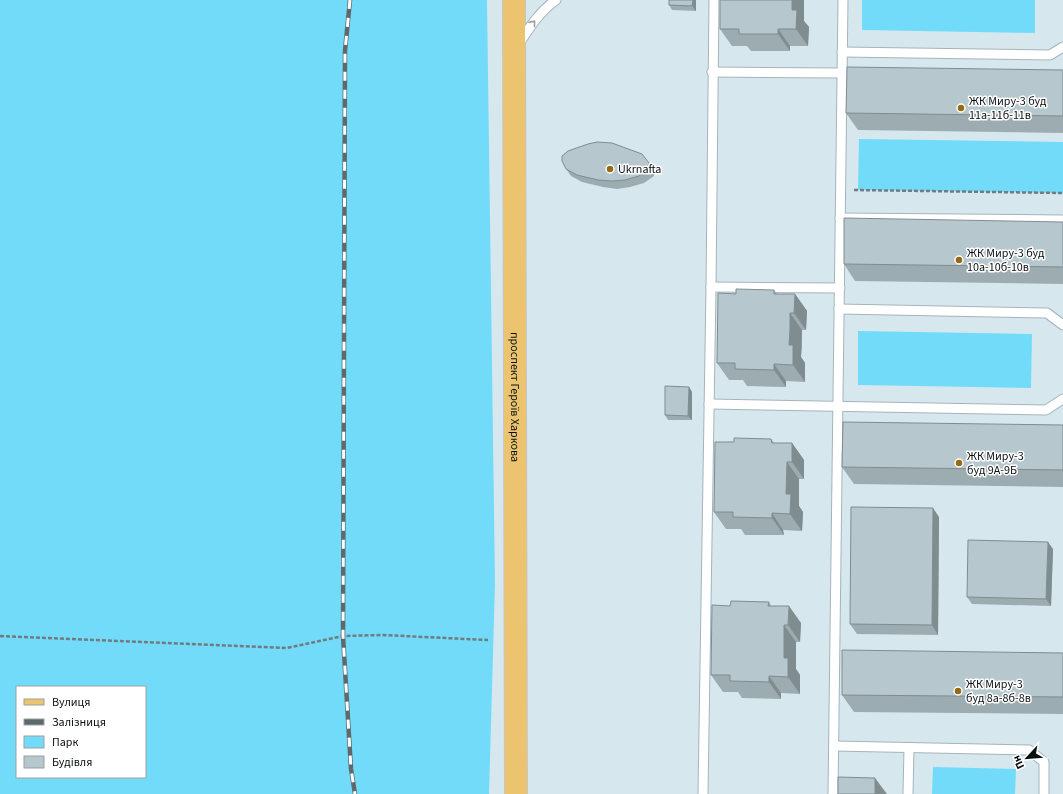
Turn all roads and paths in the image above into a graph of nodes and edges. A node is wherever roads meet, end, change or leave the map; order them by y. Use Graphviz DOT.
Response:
graph roads {
  1 [pos="514,0"];
  2 [pos="556,0"];
  3 [pos="714,0"];
  4 [pos="843,0"];
  5 [pos="1063,47"];
  6 [pos="515,50"];
  7 [pos="842,52"];
  8 [pos="712,72"];
  9 [pos="842,72"];
  10 [pos="840,189"];
  11 [pos="1063,193"];
  12 [pos="840,218"];
  13 [pos="1063,220"];
  14 [pos="711,287"];
  15 [pos="840,288"];
  16 [pos="840,309"];
  17 [pos="1063,325"];
  18 [pos="1063,399"];
  19 [pos="709,404"];
  20 [pos="838,407"];
  21 [pos="0,636"];
  22 [pos="488,640"];
  23 [pos="834,746"];
  24 [pos="909,748"];
  25 [pos="516,794"];
  26 [pos="703,794"];
  27 [pos="833,794"];
  28 [pos="908,794"];
  29 [pos="1044,794"];
  1 -- 6 [label="main road, проспект Героїв Харкова"];
  6 -- 2 [label="lane, one-way"];
  3 -- 8 [label="lane"];
  4 -- 7 [label="lane"];
  5 -- 7 [label="lane"];
  6 -- 25 [label="main road, проспект Героїв Харкова"];
  7 -- 9 [label="lane"];
  8 -- 9 [label="lane"];
  8 -- 14 [label="lane"];
  9 -- 10 [label="lane"];
  10 -- 11 [label="path"];
  10 -- 12 [label="lane"];
  12 -- 13 [label="lane"];
  12 -- 15 [label="lane"];
  14 -- 15 [label="lane"];
  14 -- 19 [label="lane"];
  15 -- 16 [label="lane"];
  16 -- 17 [label="lane"];
  16 -- 20 [label="lane"];
  18 -- 20 [label="lane"];
  19 -- 20 [label="lane"];
  19 -- 26 [label="lane"];
  20 -- 23 [label="lane"];
  21 -- 22 [label="path"];
  23 -- 24 [label="lane"];
  23 -- 27 [label="lane"];
  24 -- 28 [label="lane"];
  24 -- 29 [label="lane"];
}
